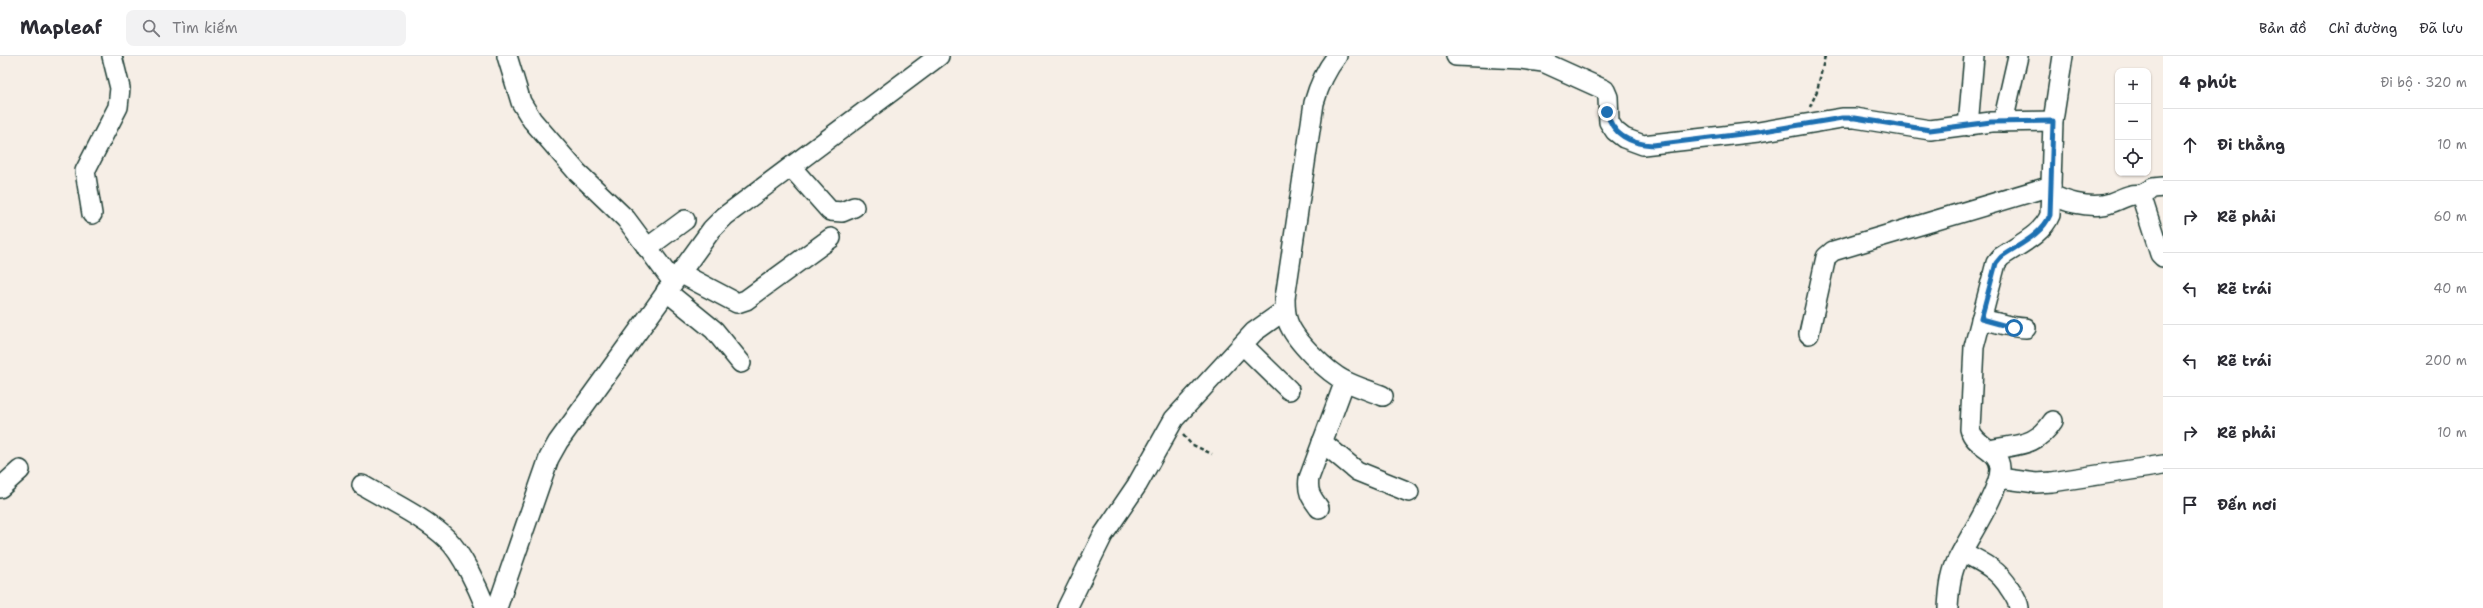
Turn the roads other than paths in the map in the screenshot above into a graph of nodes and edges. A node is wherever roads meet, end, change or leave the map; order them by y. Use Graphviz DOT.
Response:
graph roads {
  1 [pos="112,56"];
  2 [pos="506,56"];
  3 [pos="939,56"];
  4 [pos="1337,56"];
  5 [pos="1456,56"];
  6 [pos="1974,56"];
  7 [pos="2018,56"];
  8 [pos="2063,56"];
  9 [pos="1544,59"];
  10 [pos="2053,121"];
  11 [pos="2003,122"];
  12 [pos="1968,126"];
  13 [pos="792,167"];
  14 [pos="2163,187"];
  15 [pos="2050,190"];
  16 [pos="2141,195"];
  17 [pos="854,207"];
  18 [pos="92,214"];
  19 [pos="685,220"];
  20 [pos="831,238"];
  21 [pos="647,248"];
  22 [pos="2163,258"];
  23 [pos="673,282"];
  24 [pos="1285,310"];
  25 [pos="1981,319"];
  26 [pos="2026,328"];
  27 [pos="1809,334"];
  28 [pos="1242,345"];
  29 [pos="741,362"];
  30 [pos="1345,381"];
  31 [pos="1289,390"];
  32 [pos="1383,396"];
  33 [pos="2053,421"];
  34 [pos="1322,442"];
  35 [pos="1990,450"];
  36 [pos="2163,465"];
  37 [pos="20,470"];
  38 [pos="1999,478"];
  39 [pos="362,484"];
  40 [pos="0,488"];
  41 [pos="1409,492"];
  42 [pos="1319,508"];
  43 [pos="1962,552"];
  44 [pos="486,608"];
  45 [pos="497,608"];
  46 [pos="1067,608"];
  47 [pos="1948,608"];
  48 [pos="2019,608"];
  1 -- 18 [label="street"];
  2 -- 21 [label="street"];
  3 -- 13 [label="street"];
  4 -- 24 [label="street"];
  5 -- 9 [label="street"];
  6 -- 12 [label="street"];
  7 -- 11 [label="street"];
  8 -- 10 [label="street"];
  9 -- 12 [label="street"];
  10 -- 11 [label="street"];
  10 -- 15 [label="street"];
  11 -- 12 [label="street"];
  13 -- 17 [label="street"];
  13 -- 23 [label="street"];
  14 -- 16 [label="street"];
  15 -- 16 [label="street"];
  15 -- 25 [label="street"];
  15 -- 27 [label="street"];
  16 -- 22 [label="street"];
  19 -- 21 [label="street"];
  20 -- 23 [label="street"];
  21 -- 23 [label="street"];
  23 -- 29 [label="street"];
  23 -- 45 [label="street"];
  24 -- 28 [label="street"];
  24 -- 30 [label="street"];
  25 -- 26 [label="street"];
  25 -- 35 [label="street"];
  28 -- 31 [label="street"];
  28 -- 46 [label="street"];
  30 -- 32 [label="street"];
  30 -- 34 [label="street"];
  33 -- 35 [label="street"];
  34 -- 41 [label="street"];
  34 -- 42 [label="street"];
  35 -- 38 [label="street"];
  36 -- 38 [label="street"];
  37 -- 40 [label="street"];
  38 -- 43 [label="street"];
  39 -- 44 [label="street"];
  43 -- 47 [label="street"];
  43 -- 48 [label="street"];
}
